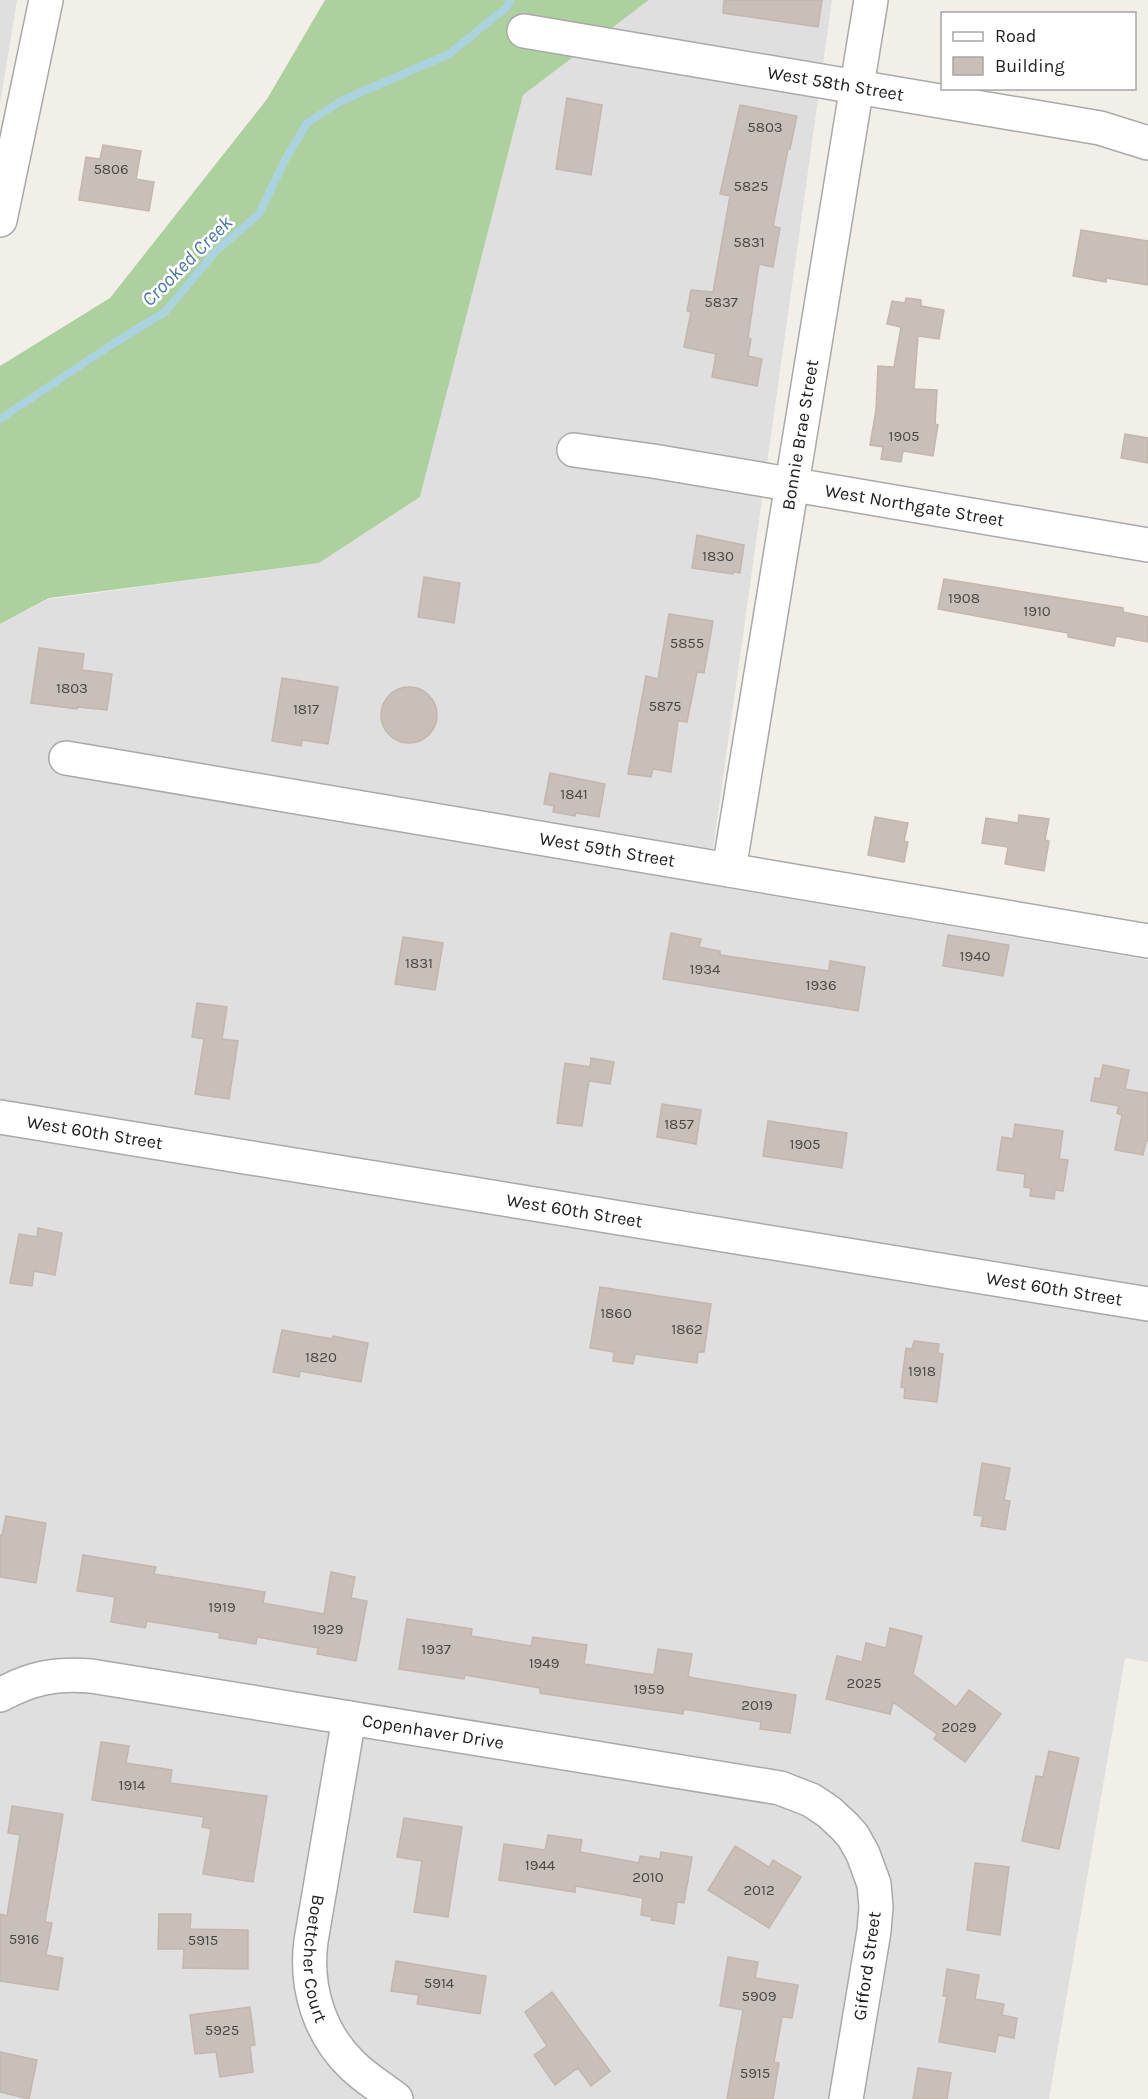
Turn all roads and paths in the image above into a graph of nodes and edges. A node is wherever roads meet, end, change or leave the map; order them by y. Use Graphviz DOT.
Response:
graph roads {
  1 [pos="46,0"];
  2 [pos="871,0"];
  3 [pos="524,31"];
  4 [pos="857,87"];
  5 [pos="1148,143"];
  6 [pos="0,220"];
  7 [pos="574,450"];
  8 [pos="792,485"];
  9 [pos="1148,544"];
  10 [pos="66,758"];
  11 [pos="729,870"];
  12 [pos="1148,941"];
  13 [pos="0,1118"];
  14 [pos="1148,1304"];
  15 [pos="0,1695"];
  16 [pos="349,1718"];
  17 [pos="853,1836"];
  18 [pos="396,2099"];
  19 [pos="846,2099"];
  1 -- 6 [label="street"];
  2 -- 4 [label="street, Bonnie Brae Street"];
  3 -- 4 [label="street, West 58th Street"];
  4 -- 5 [label="street, West 58th Street"];
  4 -- 8 [label="street, Bonnie Brae Street"];
  7 -- 8 [label="street, West Northgate Street"];
  8 -- 9 [label="street, West Northgate Street"];
  8 -- 11 [label="street, Bonnie Brae Street"];
  10 -- 11 [label="street, West 59th Street"];
  11 -- 12 [label="street, West 59th Street"];
  13 -- 14 [label="street, West 60th Street"];
  15 -- 16 [label="street, Copenhaver Drive"];
  16 -- 17 [label="street, Copenhaver Drive"];
  16 -- 18 [label="street, Boettcher Court"];
  17 -- 19 [label="street, Gifford Street"];
}
